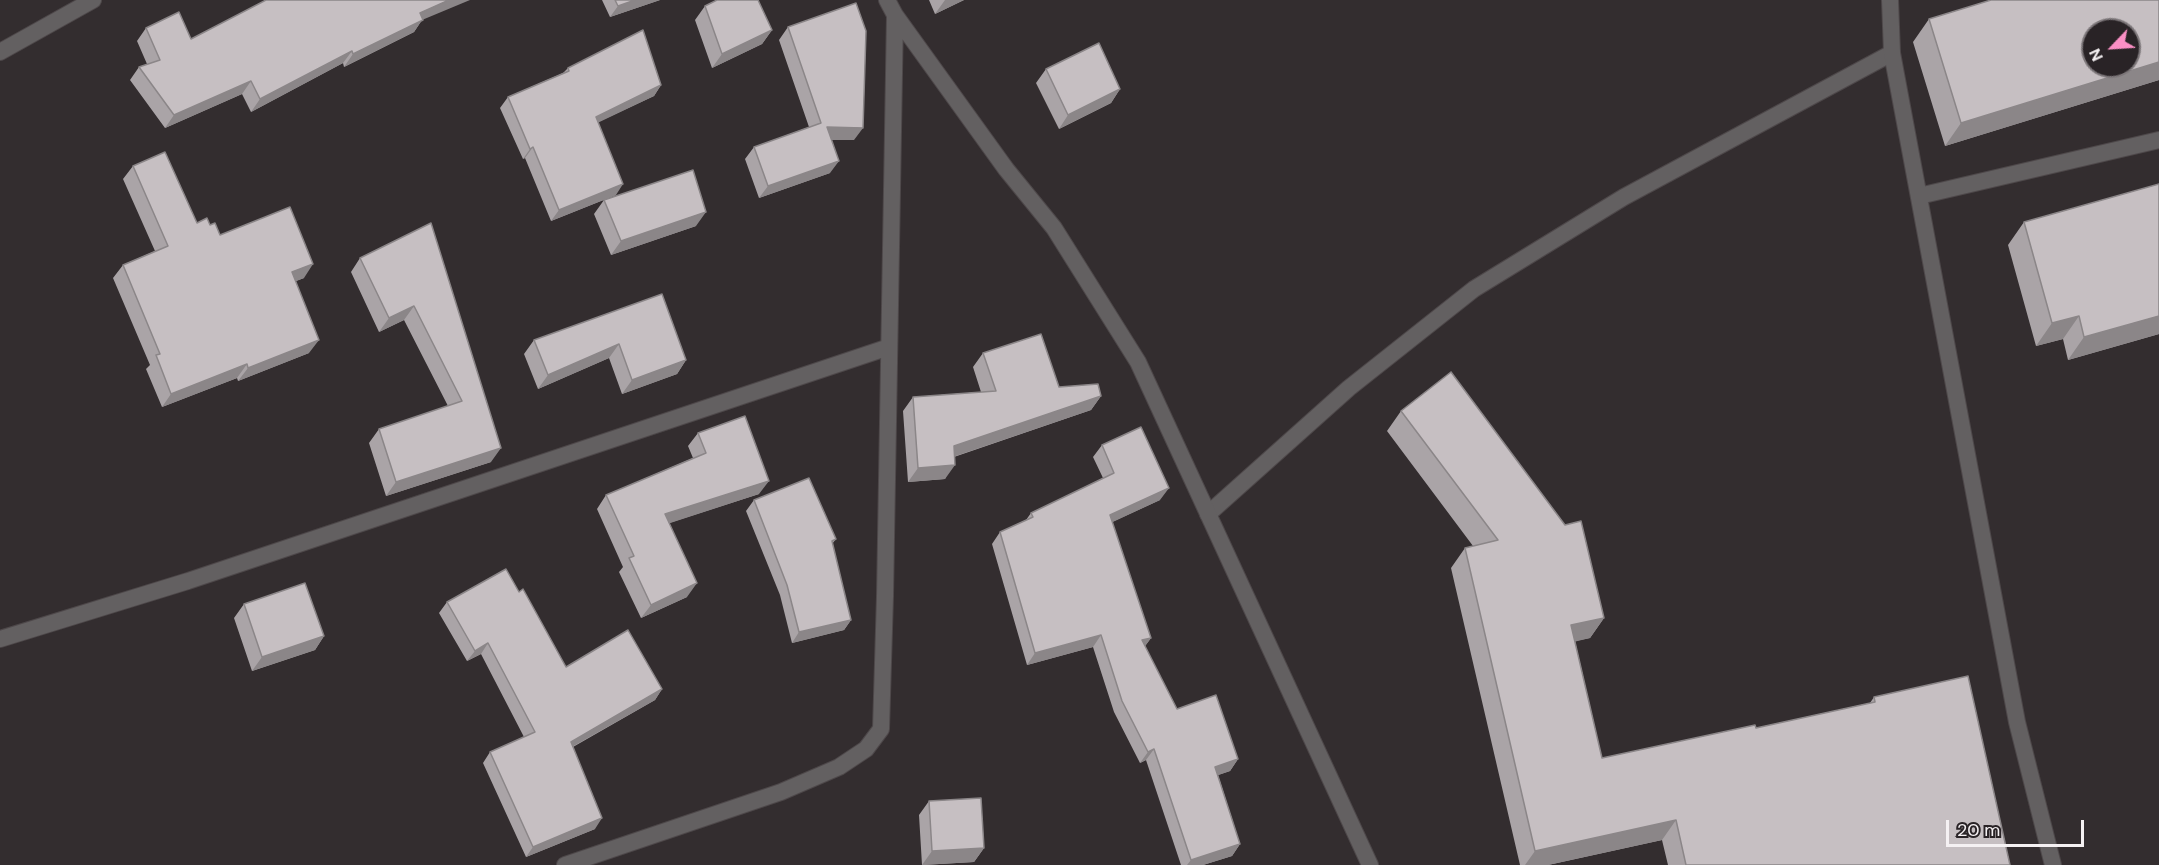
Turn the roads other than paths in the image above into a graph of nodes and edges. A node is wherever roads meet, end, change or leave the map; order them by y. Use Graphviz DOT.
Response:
graph roads {
  1 [pos="93,0"];
  2 [pos="887,0"];
  3 [pos="1890,0"];
  4 [pos="895,15"];
  5 [pos="0,52"];
  6 [pos="1892,53"];
  7 [pos="2159,140"];
  8 [pos="1919,196"];
  9 [pos="889,347"];
  10 [pos="1208,514"];
  11 [pos="0,639"];
  12 [pos="565,865"];
  13 [pos="1370,865"];
  14 [pos="2053,865"];
  1 -- 5 [label="street"];
  2 -- 4 [label="street"];
  3 -- 6 [label="street"];
  4 -- 9 [label="street"];
  4 -- 10 [label="street"];
  6 -- 8 [label="street"];
  6 -- 10 [label="street"];
  7 -- 8 [label="street"];
  8 -- 14 [label="street"];
  9 -- 11 [label="street"];
  9 -- 12 [label="street"];
  10 -- 13 [label="street"];
}
